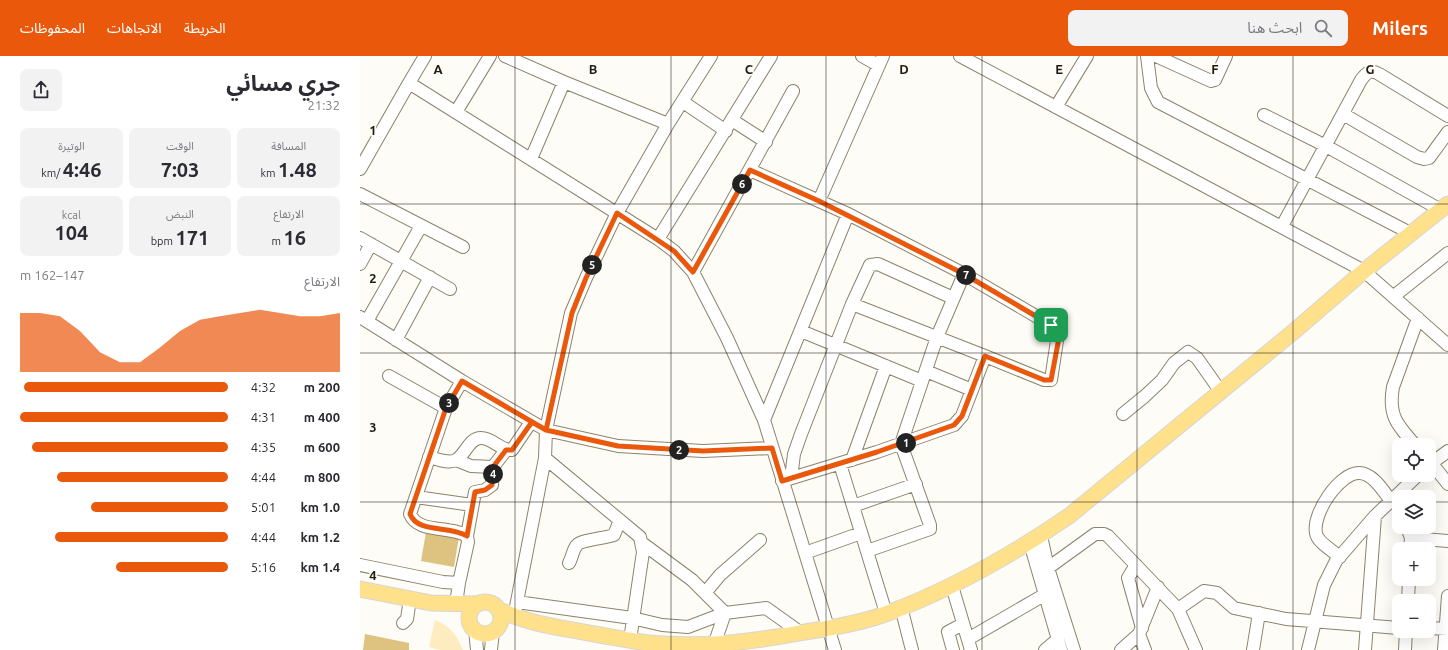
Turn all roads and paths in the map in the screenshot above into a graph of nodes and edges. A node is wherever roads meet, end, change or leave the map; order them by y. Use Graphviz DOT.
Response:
graph roads {
  1 [pos="425,56"];
  2 [pos="490,56"];
  3 [pos="505,56"];
  4 [pos="711,56"];
  5 [pos="771,56"];
  6 [pos="862,56"];
  7 [pos="960,56"];
  8 [pos="1087,56"];
  9 [pos="1147,56"];
  10 [pos="1156,56"];
  11 [pos="1226,56"];
  12 [pos="881,60"];
  13 [pos="564,82"];
  14 [pos="408,83"];
  15 [pos="792,91"];
  16 [pos="683,102"];
  17 [pos="1056,107"];
  18 [pos="456,112"];
  19 [pos="1343,114"];
  20 [pos="1264,115"];
  21 [pos="1448,116"];
  22 [pos="668,124"];
  23 [pos="729,125"];
  24 [pos="1448,132"];
  25 [pos="766,142"];
  26 [pos="1326,146"];
  27 [pos="531,159"];
  28 [pos="360,169"];
  29 [pos="750,170"];
  30 [pos="1308,180"];
  31 [pos="360,194"];
  32 [pos="819,201"];
  33 [pos="1444,207"];
  34 [pos="617,213"];
  35 [pos="848,214"];
  36 [pos="421,226"];
  37 [pos="1282,226"];
  38 [pos="1412,234"];
  39 [pos="360,238"];
  40 [pos="658,239"];
  41 [pos="371,244"];
  42 [pos="463,247"];
  43 [pos="1448,253"];
  44 [pos="401,261"];
  45 [pos="360,264"];
  46 [pos="1364,271"];
  47 [pos="693,272"];
  48 [pos="964,274"];
  49 [pos="430,277"];
  50 [pos="450,288"];
  51 [pos="1394,296"];
  52 [pos="953,298"];
  53 [pos="852,304"];
  54 [pos="1418,318"];
  55 [pos="364,319"];
  56 [pos="801,331"];
  57 [pos="937,337"];
  58 [pos="396,340"];
  59 [pos="837,345"];
  60 [pos="1448,345"];
  61 [pos="985,356"];
  62 [pos="886,366"];
  63 [pos="389,376"];
  64 [pos="924,376"];
  65 [pos="462,381"];
  66 [pos="972,390"];
  67 [pos="1221,392"];
  68 [pos="446,408"];
  69 [pos="1123,414"];
  70 [pos="764,420"];
  71 [pos="532,422"];
  72 [pos="546,430"];
  73 [pos="1409,438"];
  74 [pos="901,444"];
  75 [pos="772,448"];
  76 [pos="506,450"];
  77 [pos="1448,451"];
  78 [pos="429,457"];
  79 [pos="545,458"];
  80 [pos="1436,459"];
  81 [pos="456,460"];
  82 [pos="852,460"];
  83 [pos="840,464"];
  84 [pos="493,467"];
  85 [pos="1436,470"];
  86 [pos="787,479"];
  87 [pos="1412,482"];
  88 [pos="916,484"];
  89 [pos="1448,484"];
  90 [pos="1405,490"];
  91 [pos="416,497"];
  92 [pos="1392,498"];
  93 [pos="1392,503"];
  94 [pos="472,505"];
  95 [pos="853,506"];
  96 [pos="1375,516"];
  97 [pos="620,520"];
  98 [pos="861,533"];
  99 [pos="467,536"];
  100 [pos="1409,538"];
  101 [pos="1035,539"];
  102 [pos="760,540"];
  103 [pos="1448,541"];
  104 [pos="642,543"];
  105 [pos="867,551"];
  106 [pos="805,552"];
  107 [pos="1340,557"];
  108 [pos="569,563"];
  109 [pos="360,565"];
  110 [pos="1136,565"];
  111 [pos="1048,568"];
  112 [pos="459,583"];
  113 [pos="952,586"];
  114 [pos="1158,587"];
  115 [pos="361,592"];
  116 [pos="705,593"];
  117 [pos="1044,595"];
  118 [pos="1448,596"];
  119 [pos="410,599"];
  120 [pos="431,603"];
  121 [pos="456,604"];
  122 [pos="478,604"];
  123 [pos="901,608"];
  124 [pos="498,609"];
  125 [pos="515,609"];
  126 [pos="1178,609"];
  127 [pos="595,613"];
  128 [pos="725,613"];
  129 [pos="886,614"];
  130 [pos="1259,614"];
  131 [pos="632,618"];
  132 [pos="1315,622"];
  133 [pos="403,623"];
  134 [pos="536,624"];
  135 [pos="963,624"];
  136 [pos="1367,626"];
  137 [pos="474,628"];
  138 [pos="829,628"];
  139 [pos="1392,628"];
  140 [pos="1436,628"];
  141 [pos="1447,629"];
  142 [pos="494,630"];
  143 [pos="1140,631"];
  144 [pos="592,633"];
  145 [pos="801,633"];
  146 [pos="1406,638"];
  147 [pos="630,640"];
  148 [pos="648,643"];
  149 [pos="1059,644"];
  150 [pos="714,645"];
  151 [pos="969,645"];
  152 [pos="1125,649"];
  153 [pos="477,650"];
  154 [pos="491,650"];
  155 [pos="676,650"];
  156 [pos="835,650"];
  157 [pos="911,650"];
  158 [pos="953,650"];
  159 [pos="1045,650"];
  160 [pos="1074,650"];
  161 [pos="1145,650"];
  162 [pos="1196,650"];
  163 [pos="1253,650"];
  164 [pos="1308,650"];
  165 [pos="1365,650"];
  166 [pos="1405,650"];
  167 [pos="1444,650"];
  1 -- 14 [label="street"];
  2 -- 18 [label="street"];
  3 -- 13 [label="street"];
  4 -- 16 [label="street"];
  5 -- 23 [label="street"];
  6 -- 12 [label="street"];
  7 -- 17 [label="street"];
  8 -- 17 [label="street"];
  9 -- 30 [label="street"];
  10 -- 11 [label="street"];
  12 -- 32 [label="street"];
  13 -- 22 [label="street"];
  13 -- 27 [label="street"];
  14 -- 18 [label="street"];
  14 -- 28 [label="street"];
  15 -- 25 [label="street"];
  16 -- 22 [label="street"];
  16 -- 23 [label="street"];
  17 -- 37 [label="street"];
  18 -- 27 [label="street"];
  19 -- 21 [label="street"];
  19 -- 24 [label="street"];
  19 -- 26 [label="street"];
  20 -- 26 [label="street"];
  22 -- 34 [label="street"];
  23 -- 25 [label="street"];
  23 -- 40 [label="street"];
  25 -- 29 [label="street"];
  26 -- 30 [label="street"];
  26 -- 33 [label="street"];
  27 -- 34 [label="street"];
  29 -- 32 [label="street"];
  29 -- 47 [label="street"];
  30 -- 37 [label="street"];
  30 -- 38 [label="street"];
  31 -- 36 [label="street"];
  32 -- 35 [label="street"];
  33 -- 38 [label="main road"];
  34 -- 40 [label="street"];
  34 -- 72 [label="street"];
  35 -- 48 [label="street"];
  35 -- 56 [label="street"];
  36 -- 42 [label="street"];
  36 -- 44 [label="street"];
  37 -- 46 [label="street"];
  38 -- 46 [label="main road"];
  39 -- 41 [label="street"];
  40 -- 47 [label="street"];
  41 -- 44 [label="street"];
  41 -- 45 [label="street"];
  43 -- 51 [label="street"];
  44 -- 49 [label="street"];
  44 -- 55 [label="street"];
  46 -- 51 [label="street"];
  46 -- 67 [label="main road"];
  47 -- 70 [label="street"];
  48 -- 52 [label="street"];
  48 -- 61 [label="street"];
  49 -- 50 [label="street"];
  49 -- 58 [label="street"];
  51 -- 54 [label="street"];
  52 -- 53 [label="street"];
  52 -- 57 [label="street"];
  53 -- 57 [label="street"];
  53 -- 59 [label="street"];
  54 -- 60 [label="street"];
  54 -- 73 [label="street"];
  55 -- 58 [label="street"];
  56 -- 59 [label="street"];
  56 -- 70 [label="street"];
  57 -- 61 [label="street"];
  57 -- 64 [label="street"];
  58 -- 65 [label="street"];
  59 -- 62 [label="street"];
  59 -- 86 [label="street"];
  61 -- 66 [label="street"];
  62 -- 64 [label="street"];
  62 -- 82 [label="street"];
  63 -- 68 [label="street"];
  64 -- 66 [label="street"];
  64 -- 74 [label="street"];
  65 -- 68 [label="street"];
  65 -- 71 [label="street"];
  66 -- 74 [label="street"];
  67 -- 69 [label="street"];
  67 -- 101 [label="main road"];
  68 -- 78 [label="street"];
  70 -- 75 [label="street"];
  71 -- 72 [label="street"];
  71 -- 76 [label="street"];
  72 -- 75 [label="street"];
  72 -- 79 [label="street"];
  74 -- 82 [label="street"];
  74 -- 88 [label="street"];
  75 -- 86 [label="street"];
  76 -- 81 [label="street"];
  76 -- 84 [label="street"];
  77 -- 80 [label="street"];
  78 -- 81 [label="street"];
  78 -- 91 [label="street"];
  79 -- 97 [label="street"];
  79 -- 125 [label="street"];
  81 -- 84 [label="street"];
  82 -- 83 [label="street"];
  83 -- 86 [label="street"];
  83 -- 95 [label="street"];
  84 -- 94 [label="street"];
  85 -- 89 [label="street"];
  86 -- 106 [label="street"];
  87 -- 90 [label="street"];
  88 -- 95 [label="street"];
  88 -- 105 [label="street"];
  91 -- 94 [label="street"];
  91 -- 99 [label="street"];
  92 -- 107 [label="street"];
  93 -- 96 [label="street"];
  94 -- 99 [label="street"];
  95 -- 98 [label="street"];
  96 -- 107 [label="street"];
  96 -- 136 [label="street"];
  97 -- 104 [label="street"];
  97 -- 108 [label="street"];
  98 -- 105 [label="street"];
  98 -- 106 [label="street"];
  99 -- 112 [label="street"];
  100 -- 103 [label="street"];
  101 -- 111 [label="street"];
  101 -- 113 [label="main road"];
  101 -- 117 [label="street"];
  102 -- 116 [label="street"];
  104 -- 116 [label="street"];
  104 -- 131 [label="street"];
  105 -- 129 [label="street"];
  106 -- 138 [label="street"];
  107 -- 132 [label="street"];
  109 -- 112 [label="street"];
  110 -- 111 [label="street"];
  110 -- 114 [label="street"];
  110 -- 143 [label="street"];
  111 -- 160 [label="street"];
  112 -- 121 [label="street"];
  113 -- 123 [label="main road"];
  113 -- 135 [label="street"];
  114 -- 126 [label="street"];
  114 -- 143 [label="street"];
  115 -- 119 [label="main road"];
  116 -- 128 [label="street"];
  117 -- 149 [label="street"];
  117 -- 151 [label="street"];
  118 -- 141 [label="street"];
  119 -- 120 [label="main road"];
  119 -- 133 [label="street"];
  120 -- 121 [label="main road"];
  120 -- 137 [label="main road"];
  121 -- 122 [label="main road"];
  122 -- 124 [label="main road"];
  122 -- 137 [label="main road"];
  123 -- 129 [label="main road"];
  123 -- 157 [label="street"];
  124 -- 125 [label="main road"];
  124 -- 142 [label="main road"];
  125 -- 127 [label="street"];
  125 -- 134 [label="main road"];
  126 -- 130 [label="street"];
  126 -- 162 [label="street"];
  127 -- 131 [label="street"];
  127 -- 144 [label="street"];
  128 -- 131 [label="street"];
  128 -- 145 [label="street"];
  128 -- 150 [label="street"];
  129 -- 138 [label="main road"];
  130 -- 132 [label="street"];
  130 -- 163 [label="street"];
  131 -- 147 [label="street"];
  132 -- 136 [label="street"];
  132 -- 164 [label="street"];
  134 -- 142 [label="main road"];
  134 -- 144 [label="main road"];
  135 -- 151 [label="street"];
  135 -- 158 [label="street"];
  136 -- 139 [label="street"];
  136 -- 165 [label="street"];
  137 -- 142 [label="main road"];
  137 -- 153 [label="street"];
  138 -- 145 [label="main road"];
  138 -- 156 [label="street"];
  140 -- 141 [label="street"];
  141 -- 167 [label="street"];
  142 -- 154 [label="street"];
  143 -- 152 [label="street"];
  143 -- 161 [label="street"];
  144 -- 147 [label="main road"];
  145 -- 150 [label="main road"];
  146 -- 166 [label="street"];
  147 -- 148 [label="main road"];
  148 -- 150 [label="main road"];
  148 -- 155 [label="street"];
  149 -- 159 [label="street"];
}
